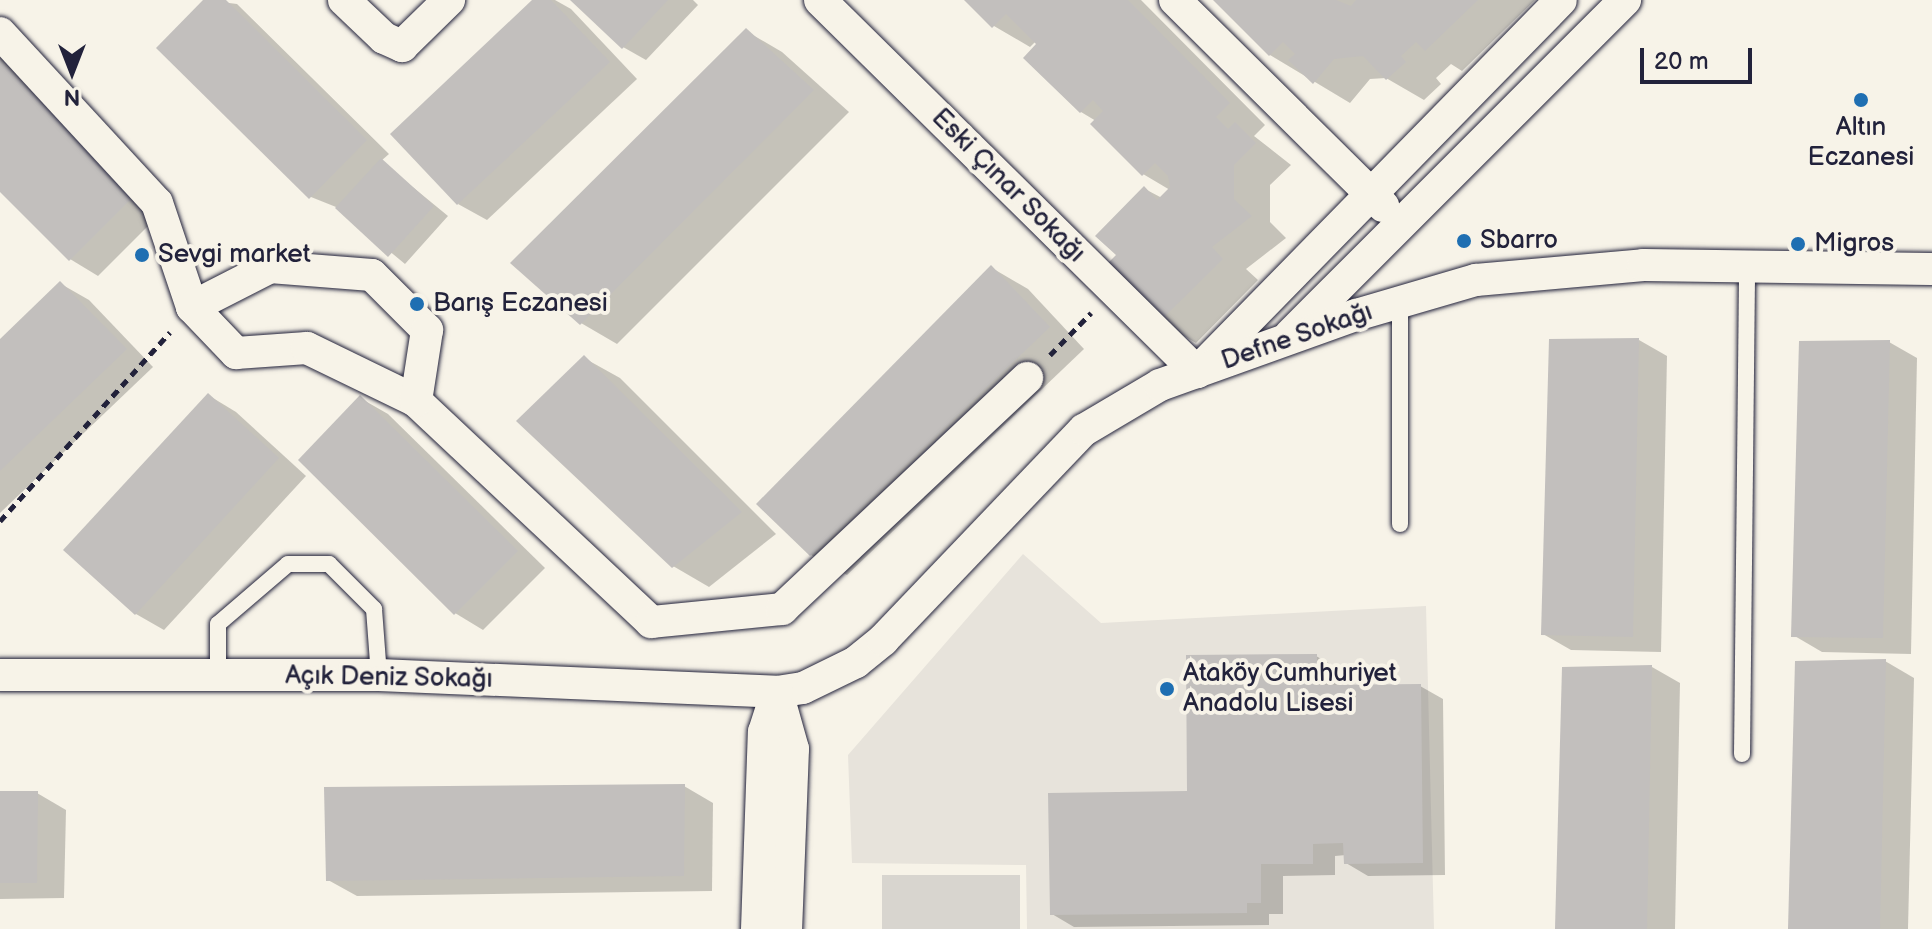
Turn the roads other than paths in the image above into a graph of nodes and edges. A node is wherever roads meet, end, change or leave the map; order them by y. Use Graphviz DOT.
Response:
graph roads {
  1 [pos="344,0"];
  2 [pos="449,0"];
  3 [pos="820,0"];
  4 [pos="1175,0"];
  5 [pos="1561,0"];
  6 [pos="1625,0"];
  7 [pos="0,33"];
  8 [pos="1370,193"];
  9 [pos="1400,223"];
  10 [pos="1747,266"];
  11 [pos="1932,269"];
  12 [pos="1400,302"];
  13 [pos="192,307"];
  14 [pos="1285,340"];
  15 [pos="1197,372"];
  16 [pos="1027,378"];
  17 [pos="416,401"];
  18 [pos="1400,524"];
  19 [pos="0,675"];
  20 [pos="218,675"];
  21 [pos="379,675"];
  22 [pos="777,692"];
  23 [pos="1742,754"];
  24 [pos="757,929"];
  25 [pos="786,929"];
  1 -- 2 [label="street"];
  3 -- 15 [label="street, Eski Çınar Sokağı"];
  4 -- 8 [label="street"];
  5 -- 8 [label="street"];
  6 -- 9 [label="street"];
  7 -- 13 [label="street"];
  8 -- 9 [label="street"];
  8 -- 15 [label="street"];
  9 -- 14 [label="street"];
  10 -- 11 [label="street, Defne Sokağı"];
  10 -- 12 [label="street, Defne Sokağı"];
  10 -- 23 [label="lane"];
  12 -- 14 [label="street, Defne Sokağı"];
  12 -- 18 [label="lane"];
  13 -- 17 [label="street"];
  13 -- 17 [label="street"];
  14 -- 15 [label="street, Defne Sokağı"];
  15 -- 22 [label="street, Defne Sokağı"];
  16 -- 17 [label="street"];
  19 -- 20 [label="street, Açık Deniz Sokağı"];
  20 -- 21 [label="street, Açık Deniz Sokağı"];
  20 -- 21 [label="lane"];
  21 -- 22 [label="street, Açık Deniz Sokağı"];
  22 -- 24 [label="street"];
  22 -- 25 [label="street"];
}
